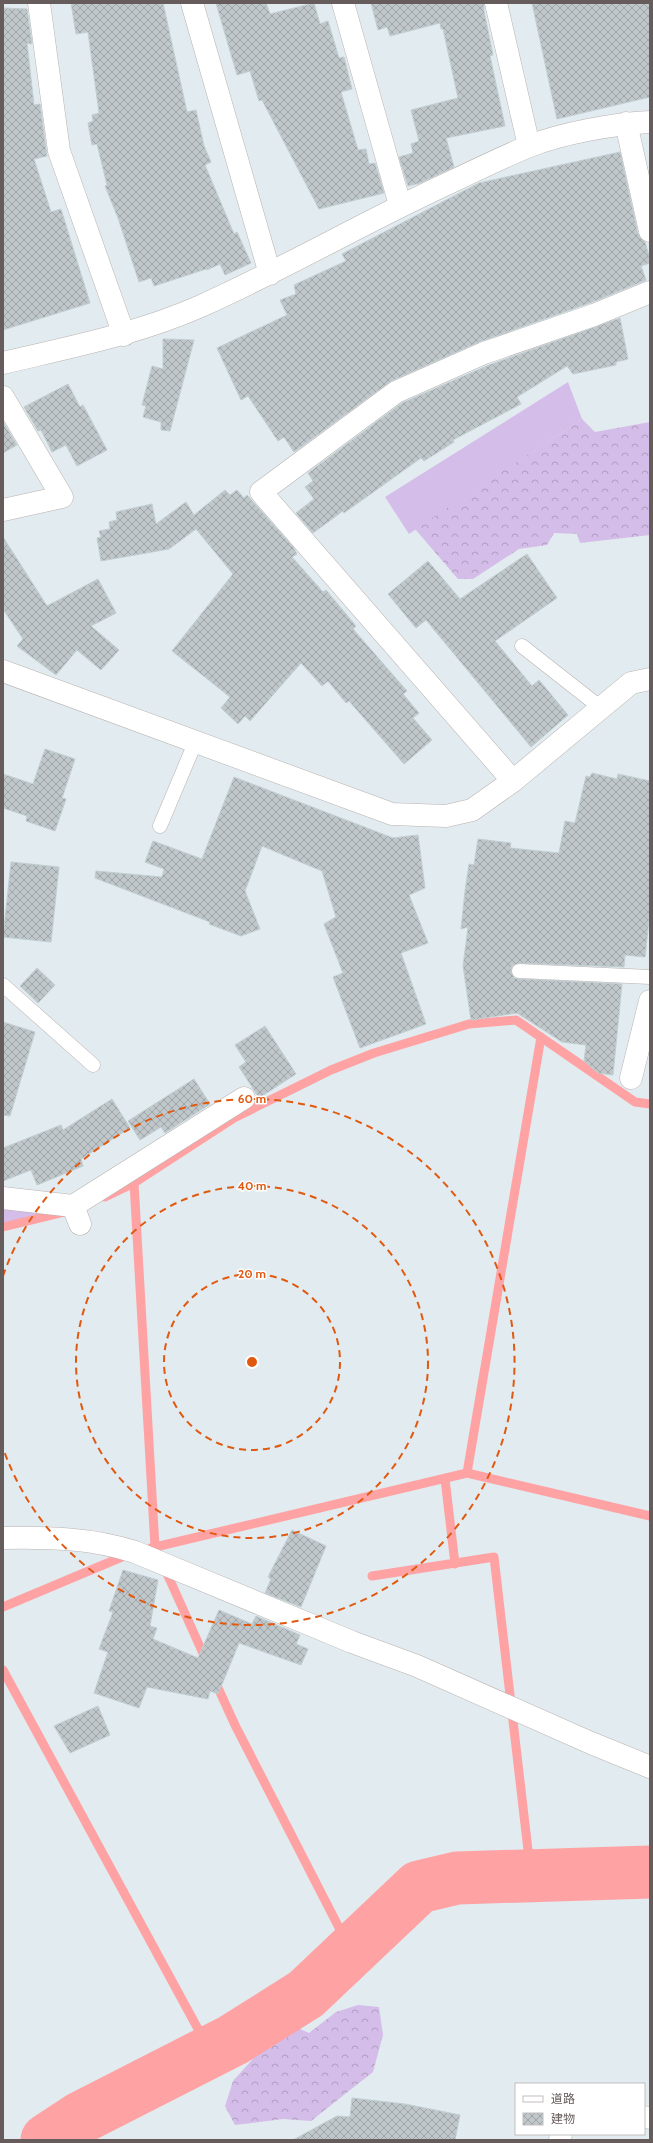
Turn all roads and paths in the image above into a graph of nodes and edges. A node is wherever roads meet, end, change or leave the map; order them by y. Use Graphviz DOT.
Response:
graph roads {
  1 [pos="39,3"];
  2 [pos="192,3"];
  3 [pos="343,3"];
  4 [pos="496,3"];
  5 [pos="650,122"];
  6 [pos="626,123"];
  7 [pos="529,146"];
  8 [pos="400,205"];
  9 [pos="650,230"];
  10 [pos="270,274"];
  11 [pos="650,292"];
  12 [pos="124,335"];
  13 [pos="3,363"];
  14 [pos="3,397"];
  15 [pos="3,510"];
  16 [pos="522,646"];
  17 [pos="3,671"];
  18 [pos="650,679"];
  19 [pos="601,708"];
  20 [pos="195,743"];
  21 [pos="513,781"];
  22 [pos="160,826"];
  23 [pos="519,971"];
  24 [pos="650,977"];
  25 [pos="3,985"];
  26 [pos="650,1001"];
  27 [pos="93,1065"];
  28 [pos="631,1078"];
  29 [pos="244,1098"];
  30 [pos="3,1198"];
  31 [pos="3,1538"];
  32 [pos="650,1767"];
  1 -- 12 [label="street"];
  2 -- 10 [label="street"];
  3 -- 8 [label="street"];
  4 -- 7 [label="street"];
  5 -- 6 [label="street"];
  6 -- 7 [label="street"];
  6 -- 9 [label="street"];
  7 -- 8 [label="street"];
  8 -- 10 [label="street"];
  10 -- 12 [label="street"];
  11 -- 21 [label="street"];
  12 -- 13 [label="street"];
  14 -- 15 [label="street"];
  16 -- 19 [label="lane"];
  17 -- 20 [label="street"];
  18 -- 19 [label="street"];
  19 -- 21 [label="street"];
  20 -- 21 [label="street"];
  20 -- 22 [label="lane"];
  23 -- 24 [label="lane"];
  25 -- 27 [label="lane"];
  26 -- 28 [label="street"];
  29 -- 30 [label="street"];
  31 -- 32 [label="street"];
}
